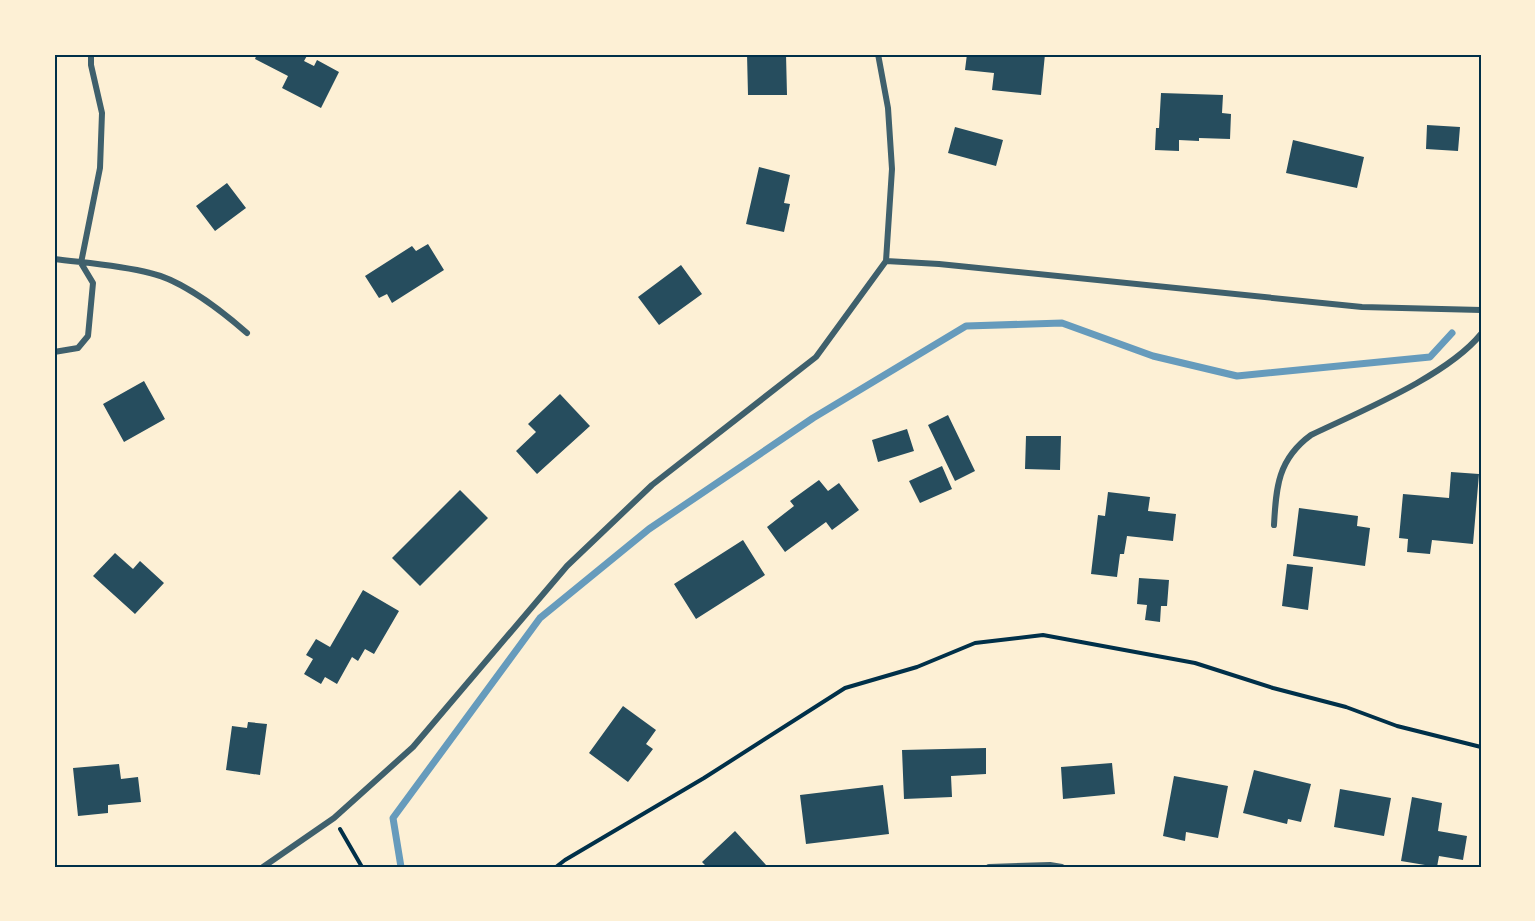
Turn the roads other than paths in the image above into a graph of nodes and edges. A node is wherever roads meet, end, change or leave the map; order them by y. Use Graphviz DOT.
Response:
graph roads {
  1 [pos="91,54"];
  2 [pos="878,54"];
  3 [pos="54,260"];
  4 [pos="886,261"];
  5 [pos="81,263"];
  6 [pos="1481,310"];
  7 [pos="247,333"];
  8 [pos="1481,334"];
  9 [pos="54,352"];
  10 [pos="1274,525"];
  11 [pos="1050,866"];
  12 [pos="263,867"];
  13 [pos="989,867"];
  14 [pos="1062,867"];
  1 -- 5 [label="street"];
  2 -- 4 [label="street"];
  3 -- 5 [label="street"];
  4 -- 6 [label="street"];
  4 -- 12 [label="street"];
  5 -- 7 [label="street"];
  5 -- 9 [label="street"];
  8 -- 10 [label="street"];
  11 -- 13 [label="street"];
  11 -- 14 [label="street"];
}
